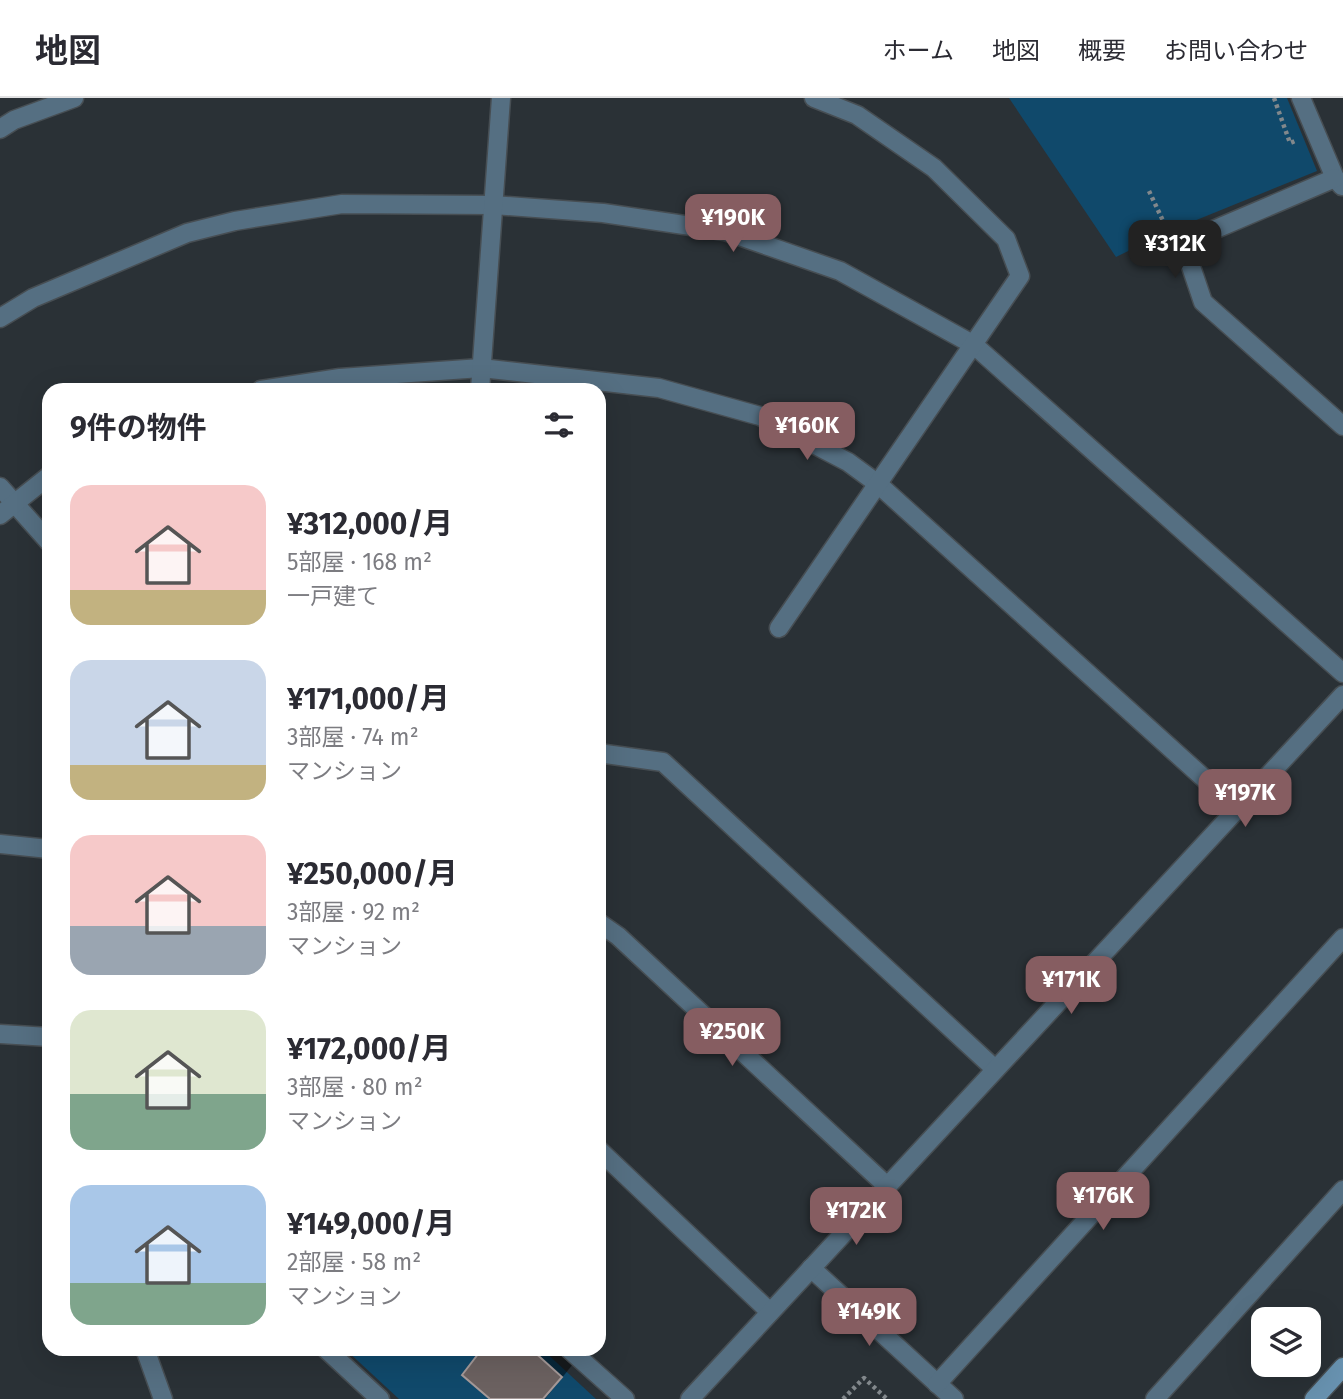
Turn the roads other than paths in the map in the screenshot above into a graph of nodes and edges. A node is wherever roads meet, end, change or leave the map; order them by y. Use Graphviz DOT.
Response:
graph roads {
  1 [pos="74,98"];
  2 [pos="501,98"];
  3 [pos="814,98"];
  4 [pos="1301,98"];
  5 [pos="0,129"];
  6 [pos="1339,182"];
  7 [pos="493,205"];
  8 [pos="0,318"];
  9 [pos="974,345"];
  10 [pos="481,368"];
  11 [pos="307,383"];
  12 [pos="480,383"];
  13 [pos="1343,426"];
  14 [pos="42,482"];
  15 [pos="878,484"];
  16 [pos="0,487"];
  17 [pos="15,503"];
  18 [pos="0,515"];
  19 [pos="42,534"];
  20 [pos="779,628"];
  21 [pos="1343,673"];
  22 [pos="1343,695"];
  23 [pos="606,754"];
  24 [pos="1238,808"];
  25 [pos="0,844"];
  26 [pos="42,848"];
  27 [pos="606,928"];
  28 [pos="1343,938"];
  29 [pos="0,1034"];
  30 [pos="42,1037"];
  31 [pos="995,1069"];
  32 [pos="606,1157"];
  33 [pos="887,1186"];
  34 [pos="1343,1190"];
  35 [pos="811,1268"];
  36 [pos="770,1312"];
  37 [pos="148,1356"];
  38 [pos="334,1356"];
  39 [pos="577,1356"];
  40 [pos="1343,1367"];
  41 [pos="937,1384"];
  42 [pos="163,1399"];
  43 [pos="380,1399"];
  44 [pos="625,1399"];
  45 [pos="690,1399"];
  46 [pos="954,1399"];
  47 [pos="1155,1399"];
  48 [pos="1314,1399"];
  1 -- 5 [label="street"];
  2 -- 7 [label="street"];
  3 -- 9 [label="street"];
  4 -- 6 [label="street"];
  6 -- 13 [label="street"];
  7 -- 8 [label="street"];
  7 -- 9 [label="street"];
  7 -- 10 [label="street"];
  9 -- 15 [label="street"];
  9 -- 21 [label="street"];
  10 -- 11 [label="street"];
  10 -- 12 [label="street"];
  10 -- 15 [label="street"];
  14 -- 17 [label="street"];
  15 -- 20 [label="street"];
  15 -- 24 [label="street"];
  16 -- 17 [label="street"];
  17 -- 18 [label="street"];
  17 -- 19 [label="street"];
  22 -- 24 [label="street"];
  23 -- 31 [label="street"];
  24 -- 31 [label="street"];
  25 -- 26 [label="street"];
  27 -- 33 [label="street"];
  28 -- 41 [label="street"];
  29 -- 30 [label="street"];
  31 -- 33 [label="street"];
  32 -- 36 [label="street"];
  33 -- 35 [label="street"];
  34 -- 47 [label="street"];
  35 -- 36 [label="street"];
  35 -- 41 [label="street"];
  36 -- 45 [label="street"];
  37 -- 42 [label="street"];
  38 -- 43 [label="street"];
  39 -- 44 [label="street"];
  40 -- 48 [label="street"];
  41 -- 46 [label="street"];
}
